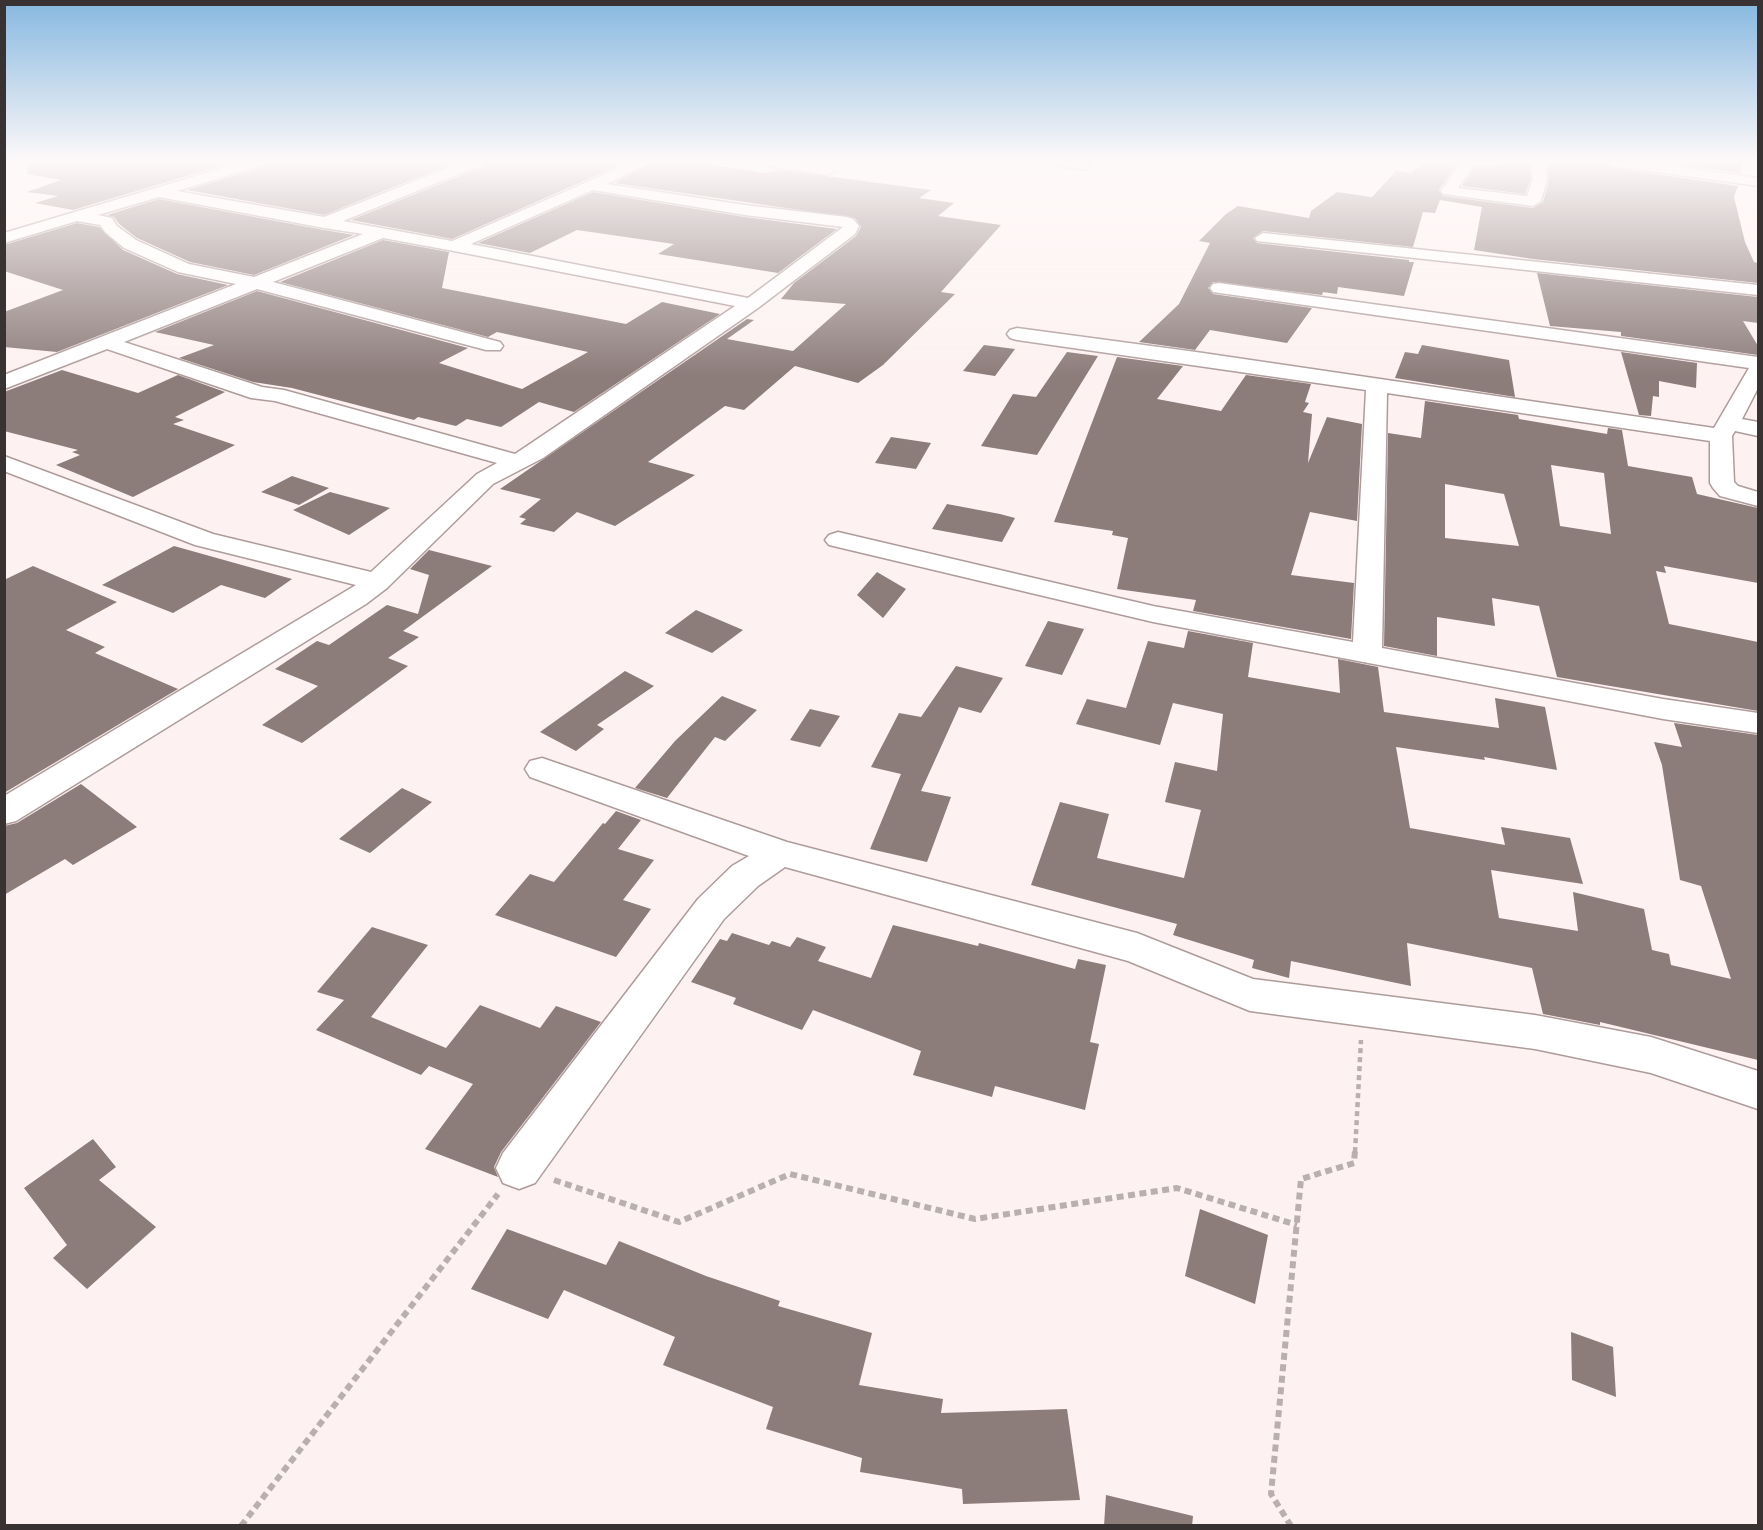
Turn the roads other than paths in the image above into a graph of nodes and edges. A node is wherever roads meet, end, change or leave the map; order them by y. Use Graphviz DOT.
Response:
graph roads {
  1 [pos="20,233"];
  2 [pos="117,233"];
  3 [pos="380,233"];
  4 [pos="383,233"];
  5 [pos="483,233"];
  6 [pos="846,233"];
  7 [pos="4,238"];
  8 [pos="1263,238"];
  9 [pos="454,246"];
  10 [pos="256,283"];
  11 [pos="1219,288"];
  12 [pos="1758,290"];
  13 [pos="751,304"];
  14 [pos="1017,334"];
  15 [pos="105,342"];
  16 [pos="493,346"];
  17 [pos="1758,363"];
  18 [pos="1758,369"];
  19 [pos="4,383"];
  20 [pos="1377,386"];
  21 [pos="1758,429"];
  22 [pos="1724,430"];
  23 [pos="518,462"];
  24 [pos="4,463"];
  25 [pos="1758,499"];
  26 [pos="838,540"];
  27 [pos="377,582"];
  28 [pos="1367,654"];
  29 [pos="1758,723"];
  30 [pos="542,769"];
  31 [pos="4,812"];
  32 [pos="780,854"];
  33 [pos="1758,1090"];
  34 [pos="519,1168"];
  1 -- 7 [label="street"];
  2 -- 10 [label="street"];
  3 -- 10 [label="street"];
  4 -- 9 [label="street"];
  5 -- 9 [label="street"];
  6 -- 13 [label="street"];
  8 -- 12 [label="street"];
  9 -- 13 [label="street"];
  10 -- 15 [label="street"];
  10 -- 16 [label="street"];
  11 -- 17 [label="street"];
  13 -- 23 [label="street"];
  14 -- 20 [label="street"];
  15 -- 19 [label="street"];
  15 -- 23 [label="street"];
  18 -- 22 [label="street"];
  20 -- 22 [label="street"];
  20 -- 28 [label="street"];
  21 -- 22 [label="street"];
  22 -- 25 [label="street"];
  23 -- 27 [label="street"];
  24 -- 27 [label="street"];
  26 -- 28 [label="street"];
  27 -- 31 [label="street"];
  28 -- 29 [label="street"];
  30 -- 32 [label="street"];
  32 -- 33 [label="street"];
  32 -- 34 [label="street"];
}
